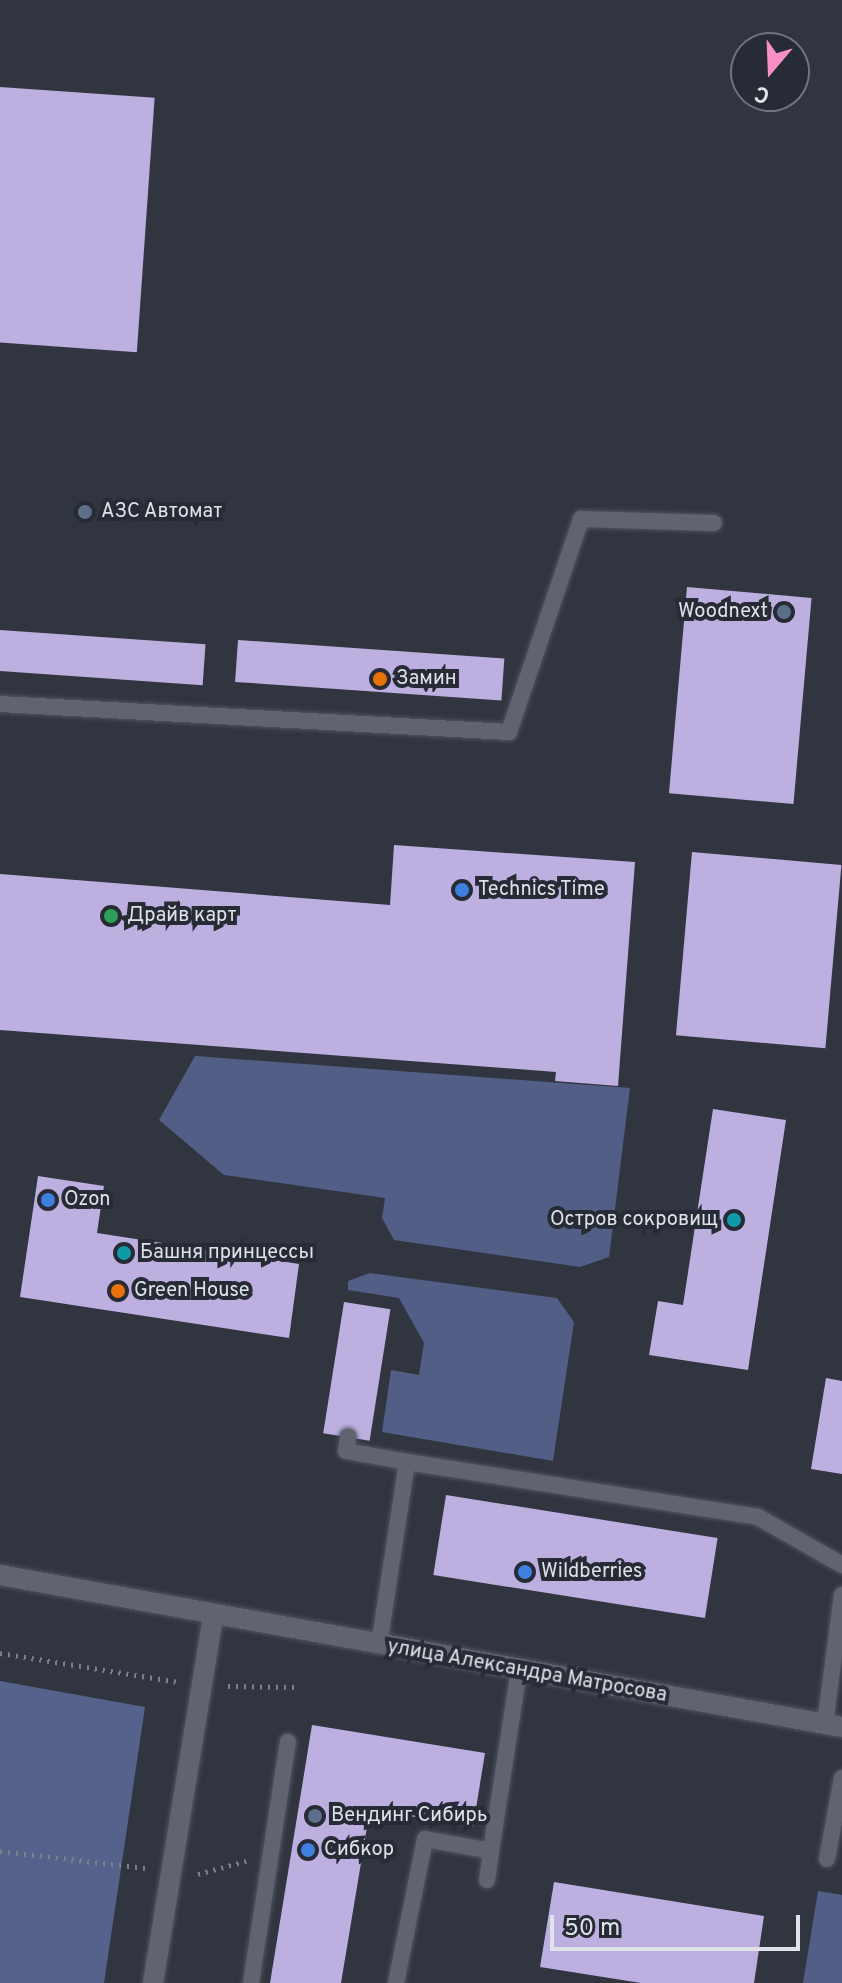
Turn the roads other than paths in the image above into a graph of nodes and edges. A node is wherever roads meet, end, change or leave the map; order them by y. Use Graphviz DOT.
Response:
graph roads {
  1 [pos="714,523"];
  2 [pos="0,704"];
  3 [pos="348,1437"];
  4 [pos="407,1462"];
  5 [pos="842,1565"];
  6 [pos="0,1575"];
  7 [pos="842,1595"];
  8 [pos="213,1615"];
  9 [pos="379,1645"];
  10 [pos="519,1670"];
  11 [pos="834,1726"];
  12 [pos="288,1742"];
  13 [pos="842,1778"];
  14 [pos="491,1851"];
  15 [pos="827,1859"];
  16 [pos="487,1880"];
  17 [pos="153,1983"];
  18 [pos="251,1983"];
  19 [pos="396,1983"];
  1 -- 2 [label="lane"];
  3 -- 4 [label="lane"];
  4 -- 5 [label="lane"];
  4 -- 9 [label="lane"];
  6 -- 8 [label="street, улица Александра Матросова"];
  7 -- 11 [label="lane"];
  8 -- 9 [label="street, улица Александра Матросова"];
  8 -- 17 [label="street"];
  9 -- 10 [label="street, улица Александра Матросова"];
  10 -- 11 [label="street, улица Александра Матросова"];
  10 -- 14 [label="lane"];
  12 -- 18 [label="lane"];
  13 -- 15 [label="lane"];
  14 -- 16 [label="lane"];
  14 -- 19 [label="lane"];
}
